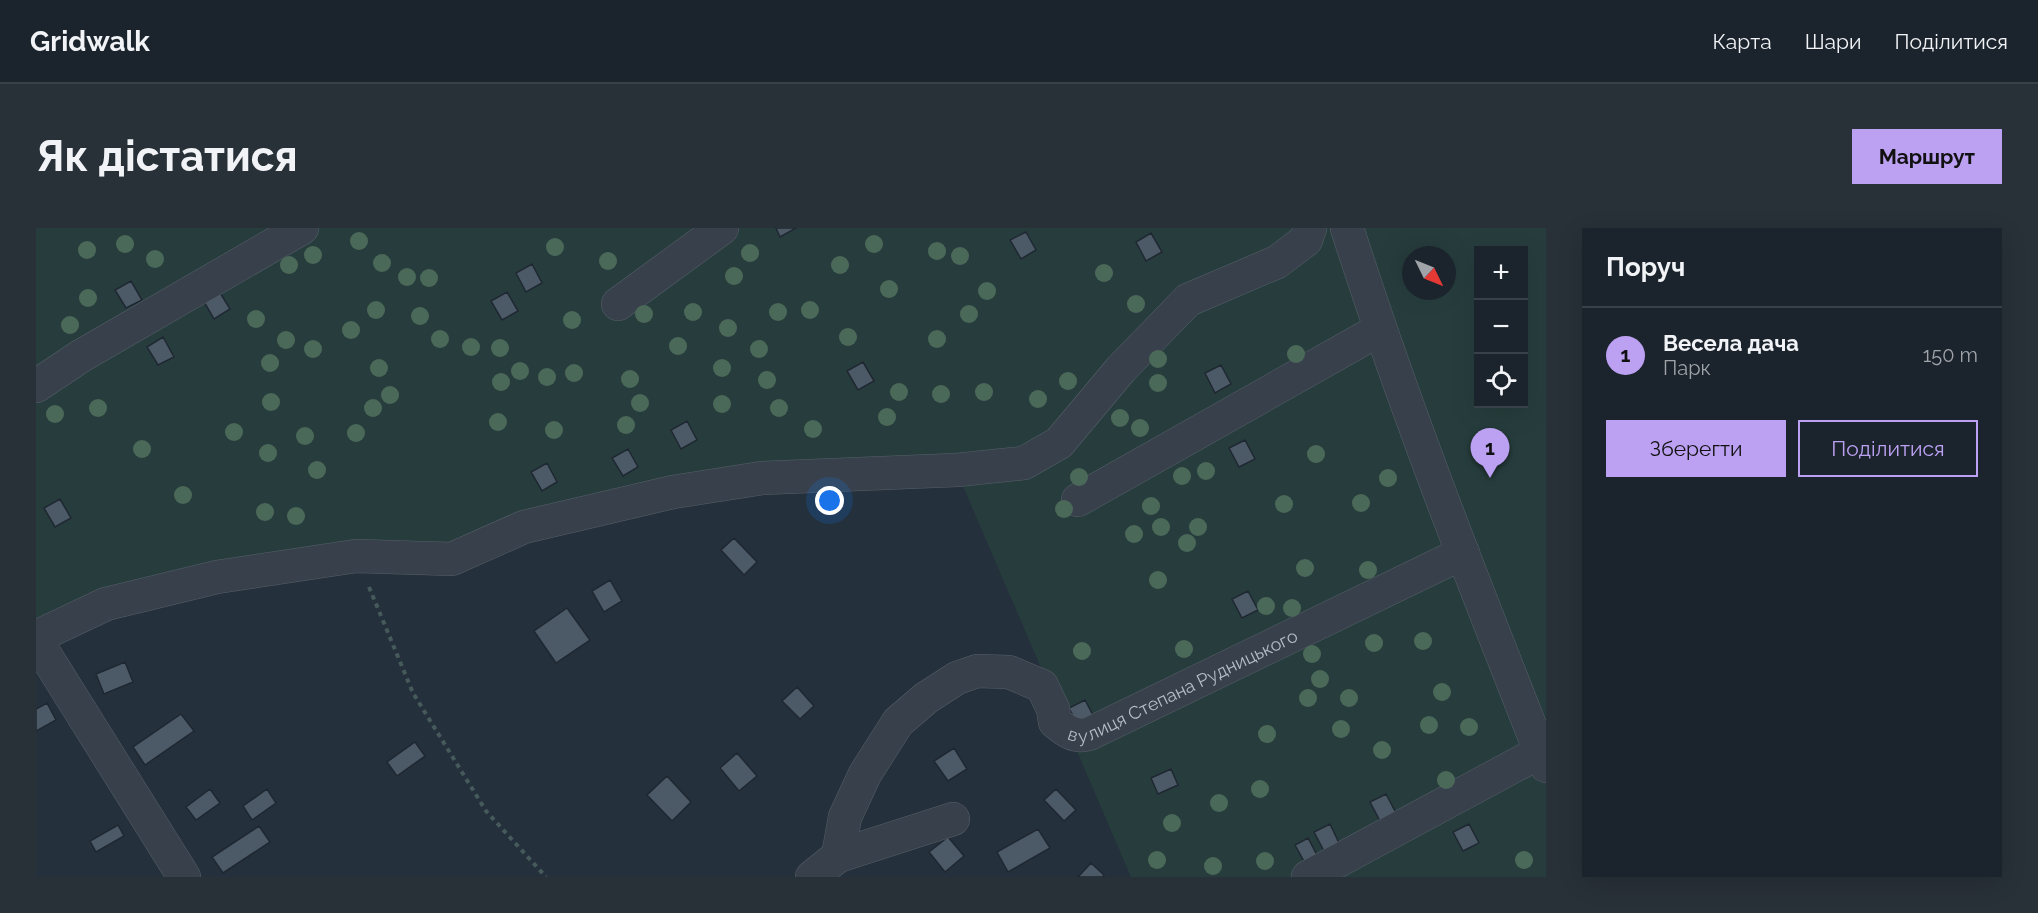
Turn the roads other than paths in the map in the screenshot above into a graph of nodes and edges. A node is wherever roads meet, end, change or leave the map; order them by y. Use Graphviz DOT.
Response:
graph roads {
  1 [pos="302,228"];
  2 [pos="722,228"];
  3 [pos="1310,228"];
  4 [pos="1347,228"];
  5 [pos="618,304"];
  6 [pos="1379,330"];
  7 [pos="36,386"];
  8 [pos="1078,501"];
  9 [pos="1463,553"];
  10 [pos="36,638"];
  11 [pos="1543,759"];
  12 [pos="954,819"];
  13 [pos="838,856"];
  14 [pos="184,877"];
  15 [pos="812,877"];
  16 [pos="1308,877"];
  1 -- 7 [label="street"];
  2 -- 5 [label="street"];
  3 -- 10 [label="street"];
  4 -- 6 [label="street"];
  6 -- 8 [label="street"];
  6 -- 9 [label="street"];
  9 -- 11 [label="street"];
  9 -- 13 [label="street, вулиця Степана Рудницького"];
  10 -- 14 [label="street"];
  11 -- 16 [label="street"];
  12 -- 13 [label="street"];
  13 -- 15 [label="street"];
}
